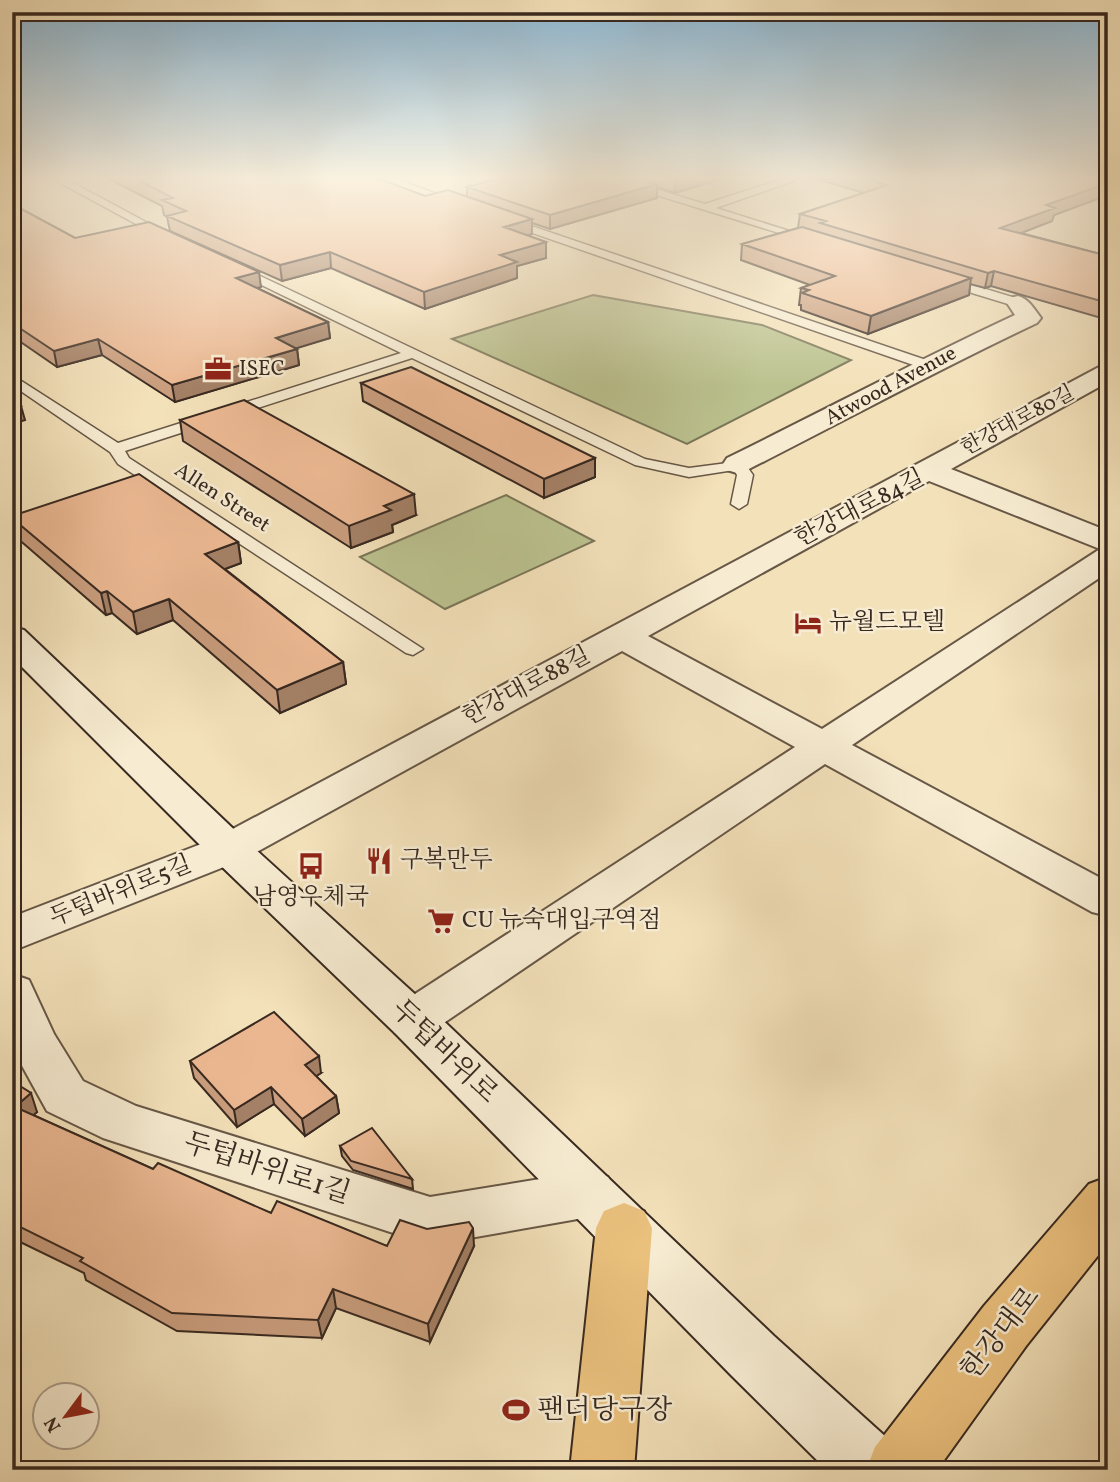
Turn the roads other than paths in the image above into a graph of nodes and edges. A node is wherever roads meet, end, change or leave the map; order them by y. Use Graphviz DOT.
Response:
graph roads {
  1 [pos="586,248"];
  2 [pos="229,265"];
  3 [pos="932,277"];
  4 [pos="1018,303"];
  5 [pos="411,354"];
  6 [pos="927,365"];
  7 [pos="1108,372"];
  8 [pos="12,379"];
  9 [pos="116,449"];
  10 [pos="737,464"];
  11 [pos="928,470"];
  12 [pos="739,503"];
  13 [pos="1108,542"];
  14 [pos="1108,557"];
  15 [pos="621,636"];
  16 [pos="13,639"];
  17 [pos="413,649"];
  18 [pos="825,745"];
  19 [pos="229,849"];
  20 [pos="1108,901"];
  21 [pos="12,935"];
  22 [pos="12,992"];
  23 [pos="412,1020"];
  24 [pos="1108,1201"];
  25 [pos="606,1211"];
  26 [pos="602,1470"];
  27 [pos="874,1470"];
  28 [pos="898,1470"];
  1 -- 6 [label="lane"];
  2 -- 5 [label="lane"];
  3 -- 4 [label="lane"];
  4 -- 6 [label="street, Atwood Avenue"];
  5 -- 9 [label="lane"];
  5 -- 10 [label="lane"];
  6 -- 10 [label="street, Atwood Avenue"];
  7 -- 11 [label="street, 한강대로80길"];
  8 -- 9 [label="lane, Allen Street"];
  9 -- 17 [label="lane, Allen Street"];
  10 -- 12 [label="lane"];
  11 -- 13 [label="street, 한강대로84길"];
  11 -- 15 [label="street, 한강대로84길"];
  14 -- 18 [label="street"];
  15 -- 18 [label="street, 한강대로88길"];
  15 -- 19 [label="street, 한강대로88길"];
  16 -- 19 [label="street, 두텁바위로"];
  18 -- 20 [label="street, 한강대로88길"];
  18 -- 23 [label="street"];
  19 -- 21 [label="street, 두텁바위로5길"];
  19 -- 23 [label="street, 두텁바위로"];
  22 -- 25 [label="street, 두텁바위로1길"];
  23 -- 25 [label="street, 두텁바위로"];
  24 -- 28 [label="main road, 한강대로"];
  25 -- 26 [label="main road"];
  25 -- 27 [label="street, 두텁바위로"];
}
